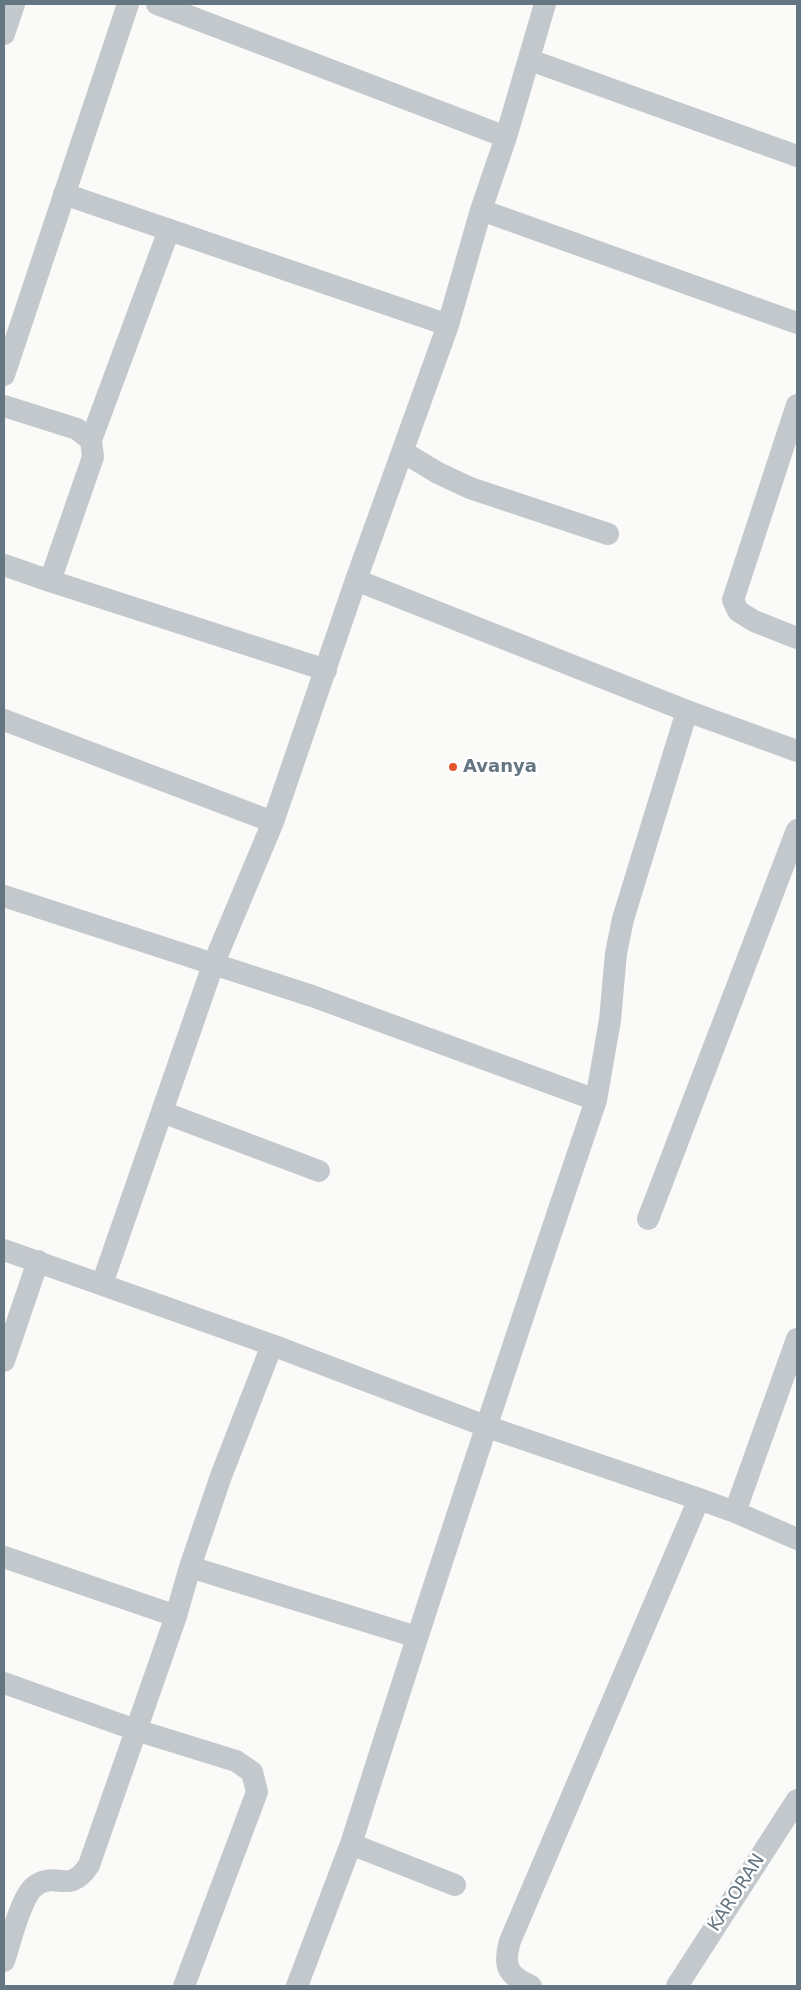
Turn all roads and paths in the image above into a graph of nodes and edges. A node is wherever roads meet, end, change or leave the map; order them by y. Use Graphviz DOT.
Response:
graph roads {
  1 [pos="14,4"];
  2 [pos="128,4"];
  3 [pos="157,4"];
  4 [pos="545,4"];
  5 [pos="4,34"];
  6 [pos="530,60"];
  7 [pos="506,137"];
  8 [pos="797,156"];
  9 [pos="64,194"];
  10 [pos="482,210"];
  11 [pos="169,230"];
  12 [pos="797,323"];
  13 [pos="448,325"];
  14 [pos="4,375"];
  15 [pos="797,405"];
  16 [pos="4,406"];
  17 [pos="91,440"];
  18 [pos="403,452"];
  19 [pos="608,534"];
  20 [pos="4,565"];
  21 [pos="50,580"];
  22 [pos="356,580"];
  23 [pos="797,638"];
  24 [pos="326,670"];
  25 [pos="687,710"];
  26 [pos="4,720"];
  27 [pos="797,750"];
  28 [pos="273,822"];
  29 [pos="797,830"];
  30 [pos="4,896"];
  31 [pos="213,965"];
  32 [pos="596,1100"];
  33 [pos="162,1112"];
  34 [pos="319,1171"];
  35 [pos="648,1219"];
  36 [pos="4,1250"];
  37 [pos="38,1261"];
  38 [pos="102,1284"];
  39 [pos="797,1338"];
  40 [pos="272,1345"];
  41 [pos="4,1362"];
  42 [pos="488,1426"];
  43 [pos="699,1499"];
  44 [pos="735,1512"];
  45 [pos="797,1539"];
  46 [pos="4,1557"];
  47 [pos="190,1567"];
  48 [pos="176,1616"];
  49 [pos="417,1636"];
  50 [pos="4,1683"];
  51 [pos="136,1730"];
  52 [pos="797,1800"];
  53 [pos="351,1844"];
  54 [pos="455,1885"];
  55 [pos="4,1961"];
  56 [pos="184,1986"];
  57 [pos="297,1986"];
  58 [pos="531,1986"];
  59 [pos="677,1986"];
  1 -- 5 [label="street"];
  2 -- 9 [label="street"];
  3 -- 7 [label="street"];
  4 -- 6 [label="street"];
  6 -- 7 [label="street"];
  6 -- 8 [label="street"];
  7 -- 10 [label="street"];
  9 -- 11 [label="street"];
  9 -- 14 [label="street"];
  10 -- 12 [label="street"];
  10 -- 13 [label="street"];
  11 -- 13 [label="street"];
  11 -- 17 [label="street"];
  13 -- 18 [label="street"];
  15 -- 23 [label="street"];
  16 -- 17 [label="street"];
  17 -- 21 [label="street"];
  18 -- 19 [label="street"];
  18 -- 22 [label="street"];
  20 -- 21 [label="street"];
  21 -- 24 [label="street"];
  22 -- 24 [label="street"];
  22 -- 25 [label="street"];
  24 -- 28 [label="street"];
  25 -- 27 [label="street"];
  25 -- 32 [label="street"];
  26 -- 28 [label="street"];
  28 -- 31 [label="street"];
  29 -- 35 [label="street"];
  30 -- 31 [label="street"];
  31 -- 32 [label="street"];
  31 -- 33 [label="street"];
  32 -- 42 [label="street"];
  33 -- 34 [label="street"];
  33 -- 38 [label="street"];
  36 -- 37 [label="street"];
  37 -- 38 [label="street"];
  37 -- 41 [label="street"];
  38 -- 40 [label="street"];
  39 -- 44 [label="street"];
  40 -- 42 [label="street"];
  40 -- 47 [label="street"];
  42 -- 43 [label="street"];
  42 -- 49 [label="street"];
  43 -- 44 [label="street"];
  43 -- 58 [label="street"];
  44 -- 45 [label="street"];
  46 -- 48 [label="street"];
  47 -- 48 [label="street"];
  47 -- 49 [label="street"];
  48 -- 51 [label="street"];
  49 -- 53 [label="street"];
  50 -- 51 [label="street"];
  51 -- 55 [label="street"];
  51 -- 56 [label="street"];
  52 -- 59 [label="street, KARORAN"];
  53 -- 54 [label="street"];
  53 -- 57 [label="street"];
}
